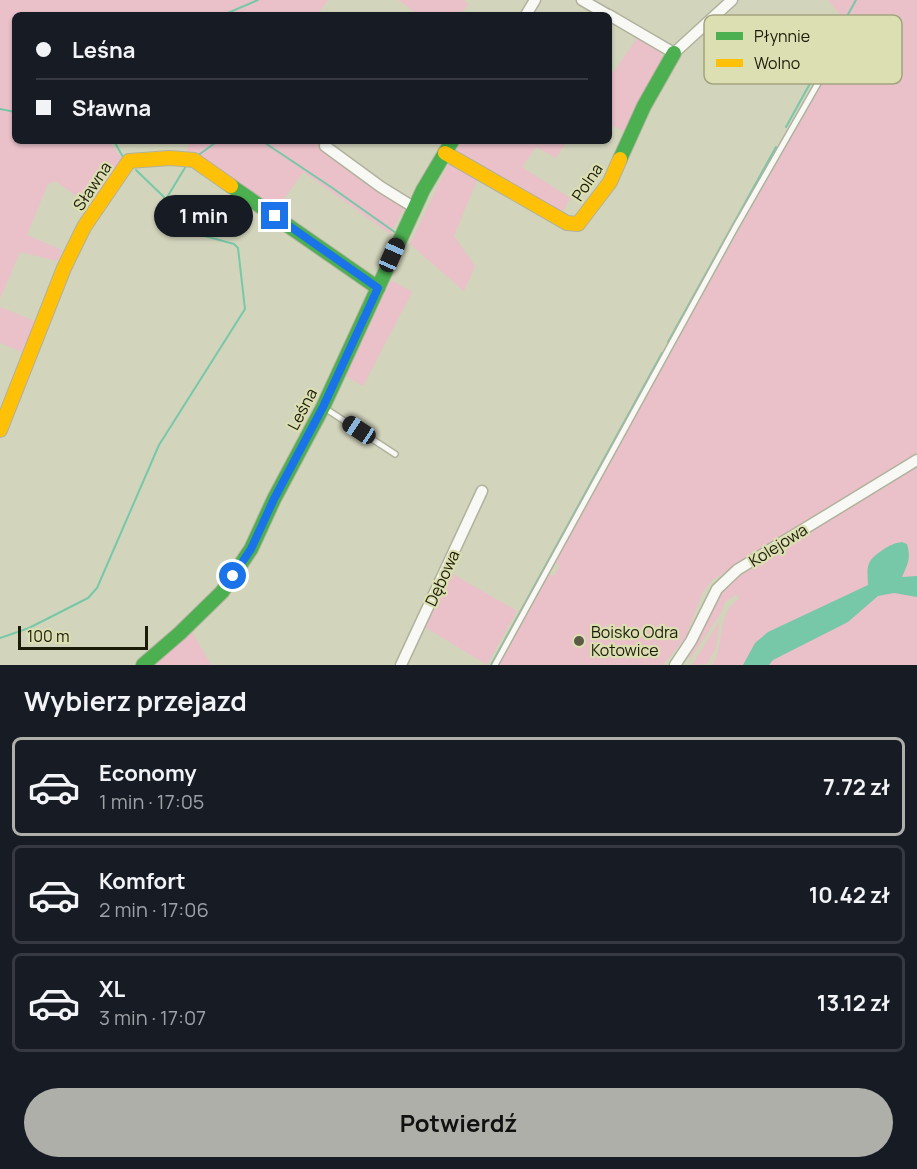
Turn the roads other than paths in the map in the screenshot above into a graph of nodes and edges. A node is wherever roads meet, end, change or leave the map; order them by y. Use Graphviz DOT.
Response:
graph roads {
  1 [pos="582,0"];
  2 [pos="732,0"];
  3 [pos="604,12"];
  4 [pos="716,15"];
  5 [pos="612,17"];
  6 [pos="704,26"];
  7 [pos="674,53"];
  8 [pos="818,84"];
  9 [pos="325,146"];
  10 [pos="448,147"];
  11 [pos="415,208"];
  12 [pos="378,288"];
  13 [pos="323,407"];
  14 [pos="0,430"];
  15 [pos="395,454"];
  16 [pos="917,460"];
  17 [pos="482,491"];
  18 [pos="143,665"];
  19 [pos="401,665"];
  20 [pos="495,665"];
  21 [pos="675,665"];
  1 -- 3 [label="street"];
  2 -- 4 [label="street, Polna"];
  5 -- 7 [label="street"];
  6 -- 7 [label="street, Polna"];
  7 -- 10 [label="street, Polna"];
  8 -- 20 [label="lane"];
  9 -- 11 [label="street"];
  10 -- 11 [label="street, Leśna"];
  11 -- 12 [label="street, Leśna"];
  12 -- 13 [label="street, Leśna"];
  12 -- 14 [label="street, Sławna"];
  13 -- 15 [label="lane"];
  13 -- 18 [label="street, Leśna"];
  16 -- 21 [label="street, Kolejowa"];
  17 -- 19 [label="street, Dębowa"];
}
